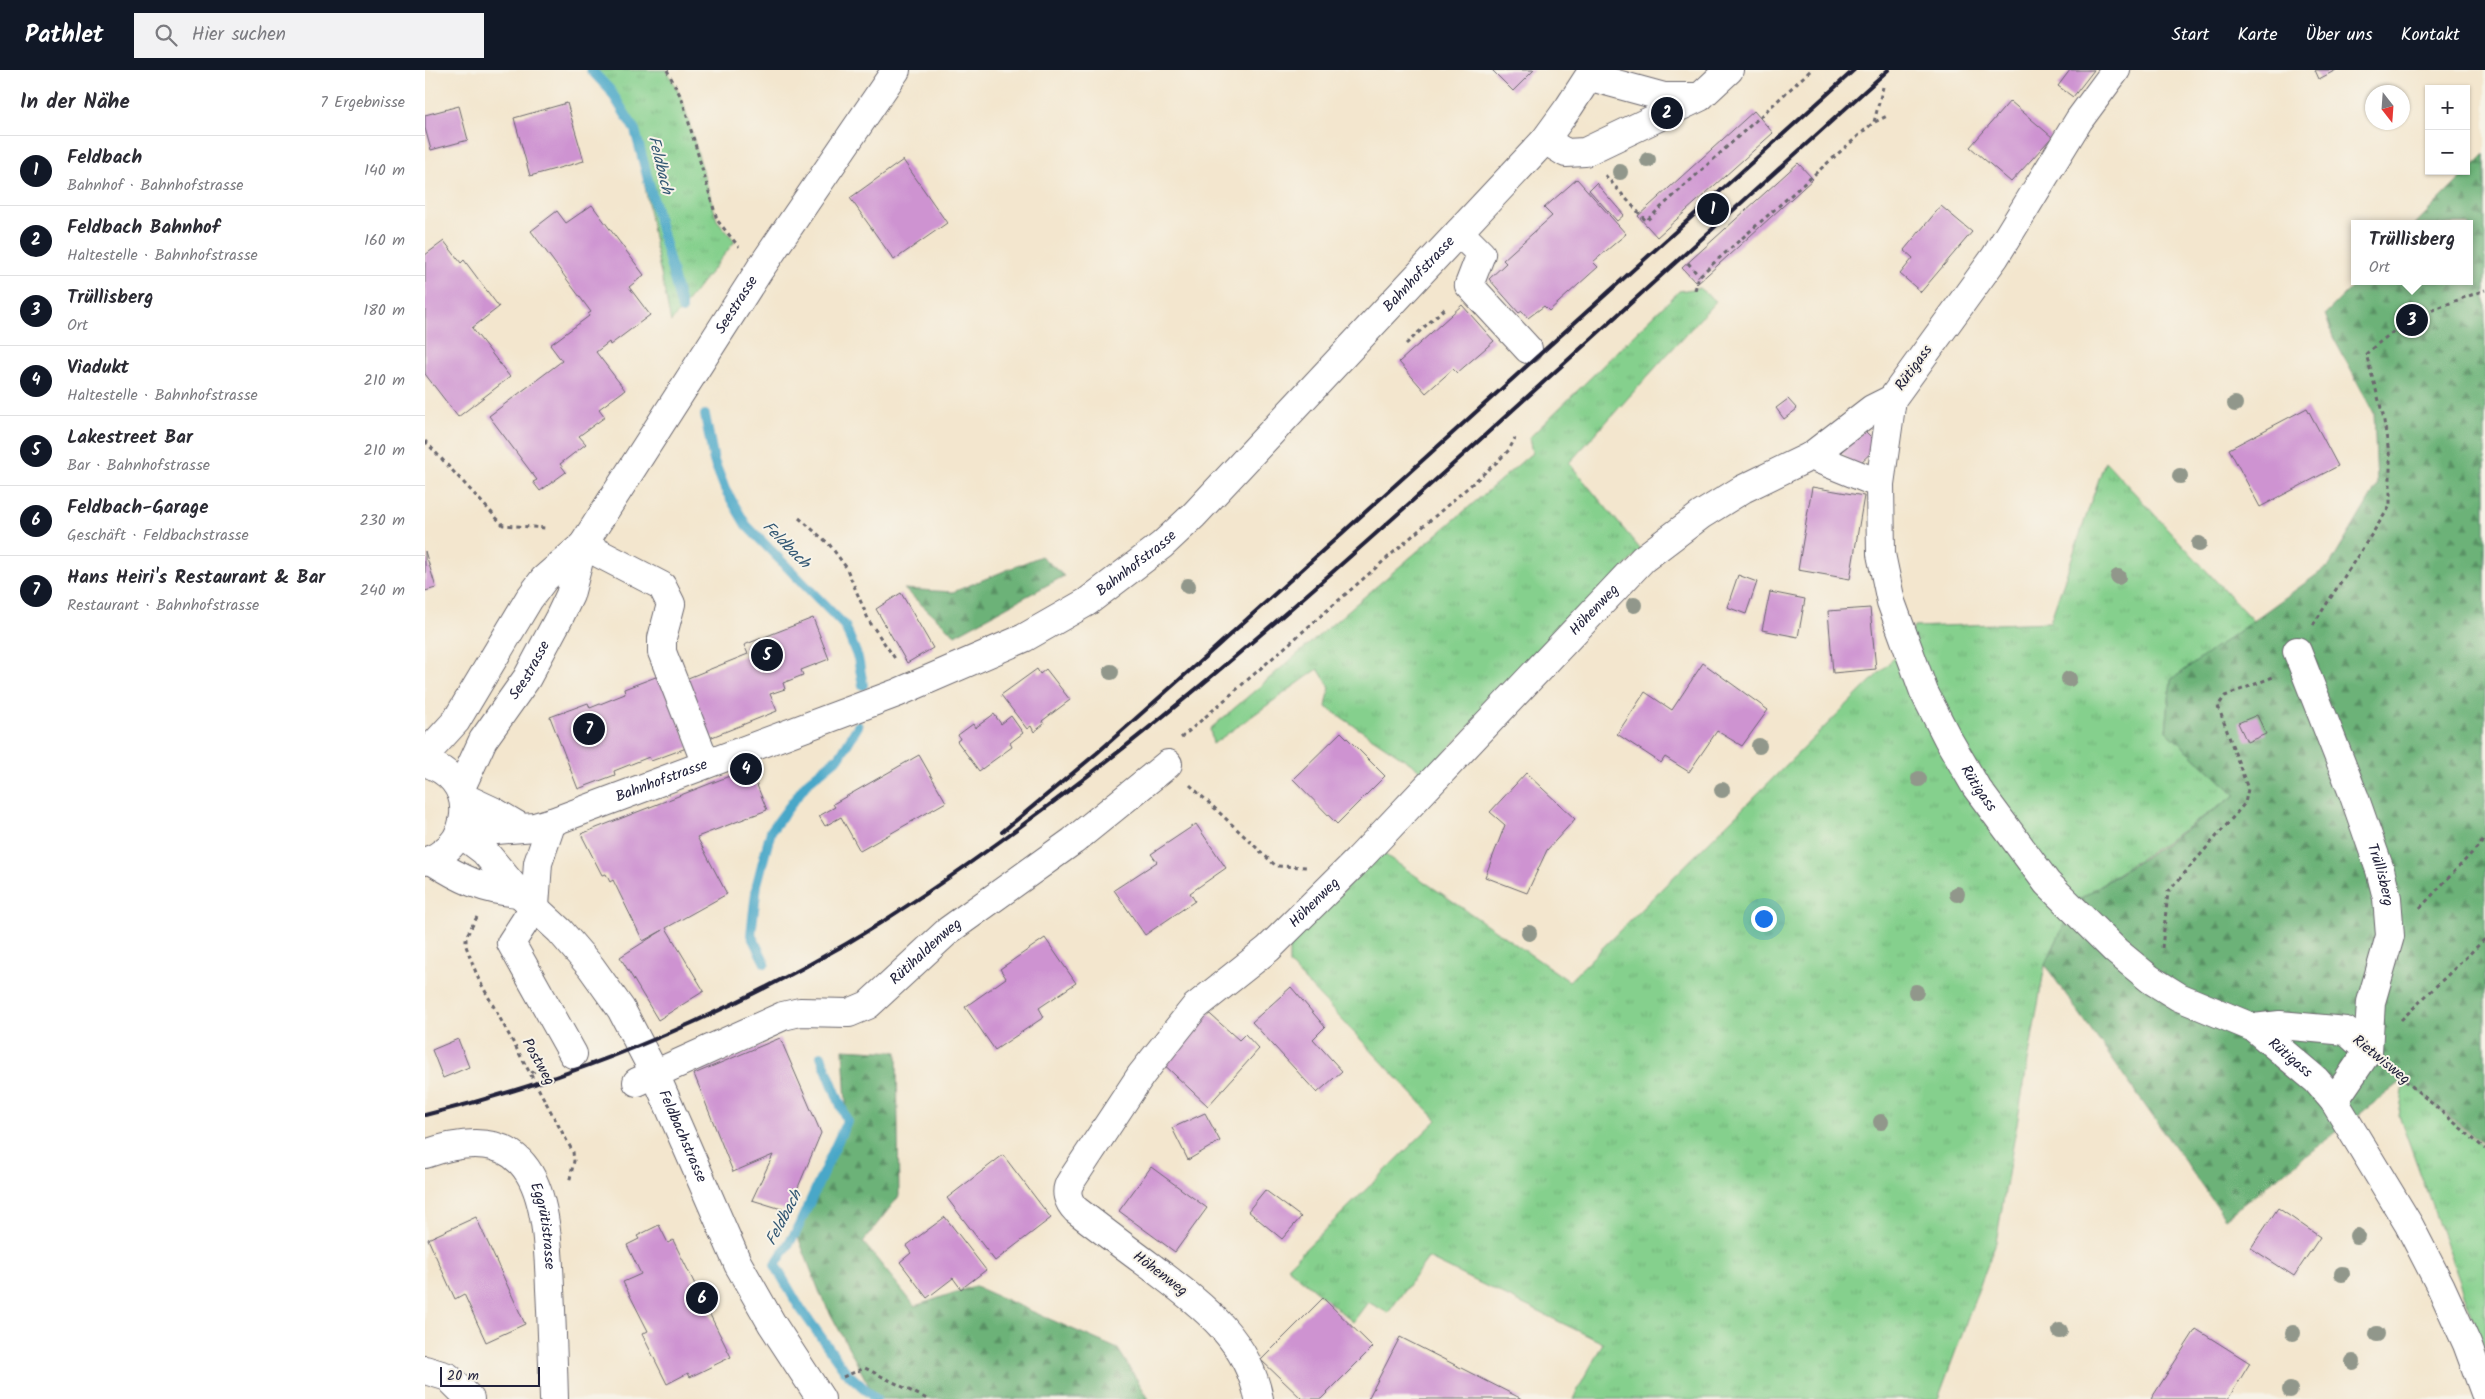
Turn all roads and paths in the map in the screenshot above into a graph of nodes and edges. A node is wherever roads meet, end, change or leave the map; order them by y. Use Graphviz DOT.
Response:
graph roads {
  1 [pos="667,70"];
  2 [pos="896,70"];
  3 [pos="1729,70"];
  4 [pos="1811,70"];
  5 [pos="2116,70"];
  6 [pos="1592,73"];
  7 [pos="1883,87"];
  8 [pos="1700,97"];
  9 [pos="1889,115"];
  10 [pos="1874,122"];
  11 [pos="1545,140"];
  12 [pos="1585,152"];
  13 [pos="1459,232"];
  14 [pos="1688,263"];
  15 [pos="760,270"];
  16 [pos="1699,276"];
  17 [pos="1469,285"];
  18 [pos="1695,290"];
  19 [pos="2485,290"];
  20 [pos="1406,344"];
  21 [pos="1528,349"];
  22 [pos="1892,399"];
  23 [pos="1515,438"];
  24 [pos="425,441"];
  25 [pos="1811,456"];
  26 [pos="1880,484"];
  27 [pos="799,518"];
  28 [pos="546,528"];
  29 [pos="583,545"];
  30 [pos="2297,650"];
  31 [pos="919,683"];
  32 [pos="425,755"];
  33 [pos="425,762"];
  34 [pos="706,764"];
  35 [pos="1168,764"];
  36 [pos="461,794"];
  37 [pos="552,822"];
  38 [pos="520,827"];
  39 [pos="460,833"];
  40 [pos="2485,839"];
  41 [pos="428,861"];
  42 [pos="1310,867"];
  43 [pos="527,900"];
  44 [pos="475,920"];
  45 [pos="2390,936"];
  46 [pos="2485,938"];
  47 [pos="2150,978"];
  48 [pos="2254,1028"];
  49 [pos="2369,1051"];
  50 [pos="573,1054"];
  51 [pos="543,1067"];
  52 [pos="531,1073"];
  53 [pos="646,1078"];
  54 [pos="2334,1101"];
  55 [pos="2485,1149"];
  56 [pos="425,1154"];
  57 [pos="569,1184"];
  58 [pos="425,1370"];
  59 [pos="829,1389"];
  60 [pos="2485,1393"];
  61 [pos="470,1399"];
  62 [pos="555,1399"];
  63 [pos="927,1399"];
  64 [pos="1259,1399"];
  1 -- 15 [label="path"];
  2 -- 15 [label="street, Seestrasse"];
  3 -- 8 [label="street"];
  4 -- 12 [label="path"];
  5 -- 22 [label="street, Rütigass"];
  6 -- 8 [label="street"];
  6 -- 11 [label="street, Bahnhofstrasse"];
  7 -- 10 [label="path"];
  8 -- 12 [label="street"];
  9 -- 10 [label="path"];
  10 -- 16 [label="path"];
  11 -- 12 [label="street"];
  11 -- 13 [label="street, Bahnhofstrasse"];
  13 -- 17 [label="street"];
  13 -- 31 [label="street, Bahnhofstrasse"];
  14 -- 16 [label="path"];
  15 -- 29 [label="street, Seestrasse"];
  16 -- 18 [label="path"];
  17 -- 20 [label="path"];
  17 -- 21 [label="street"];
  19 -- 30 [label="path"];
  22 -- 25 [label="street, Höhenweg"];
  22 -- 26 [label="street, Rütigass"];
  23 -- 35 [label="path"];
  24 -- 28 [label="path"];
  25 -- 26 [label="street"];
  25 -- 64 [label="street, Höhenweg"];
  26 -- 47 [label="street, Rütigass"];
  27 -- 31 [label="path"];
  29 -- 32 [label="street, Seestrasse"];
  29 -- 34 [label="street"];
  29 -- 36 [label="street, Seestrasse"];
  30 -- 45 [label="street, Trüllisberg"];
  30 -- 47 [label="path"];
  31 -- 34 [label="street, Bahnhofstrasse"];
  33 -- 36 [label="street"];
  34 -- 37 [label="street, Bahnhofstrasse"];
  35 -- 42 [label="path"];
  35 -- 53 [label="street, Rütihaldenweg"];
  36 -- 38 [label="street"];
  36 -- 39 [label="street, Seestrasse"];
  37 -- 38 [label="street, Bahnhofstrasse"];
  37 -- 43 [label="street"];
  38 -- 39 [label="street, Bahnhofstrasse"];
  39 -- 41 [label="street"];
  39 -- 43 [label="street, Feldbachstrasse"];
  40 -- 45 [label="path"];
  41 -- 43 [label="street"];
  43 -- 50 [label="street"];
  43 -- 53 [label="street, Feldbachstrasse"];
  44 -- 52 [label="path, Postweg"];
  45 -- 49 [label="street, Trüllisberg"];
  46 -- 49 [label="path"];
  47 -- 48 [label="street, Rütigass"];
  48 -- 49 [label="street, Rietwisweg"];
  48 -- 54 [label="street, Rütigass"];
  49 -- 54 [label="street"];
  49 -- 55 [label="path, Rietwisweg"];
  51 -- 52 [label="path"];
  52 -- 57 [label="path, Postweg"];
  53 -- 59 [label="street, Feldbachstrasse"];
  54 -- 60 [label="street, Rütigass"];
  56 -- 62 [label="street, Eggrütistrasse"];
  58 -- 61 [label="street"];
  59 -- 63 [label="path"];
}
